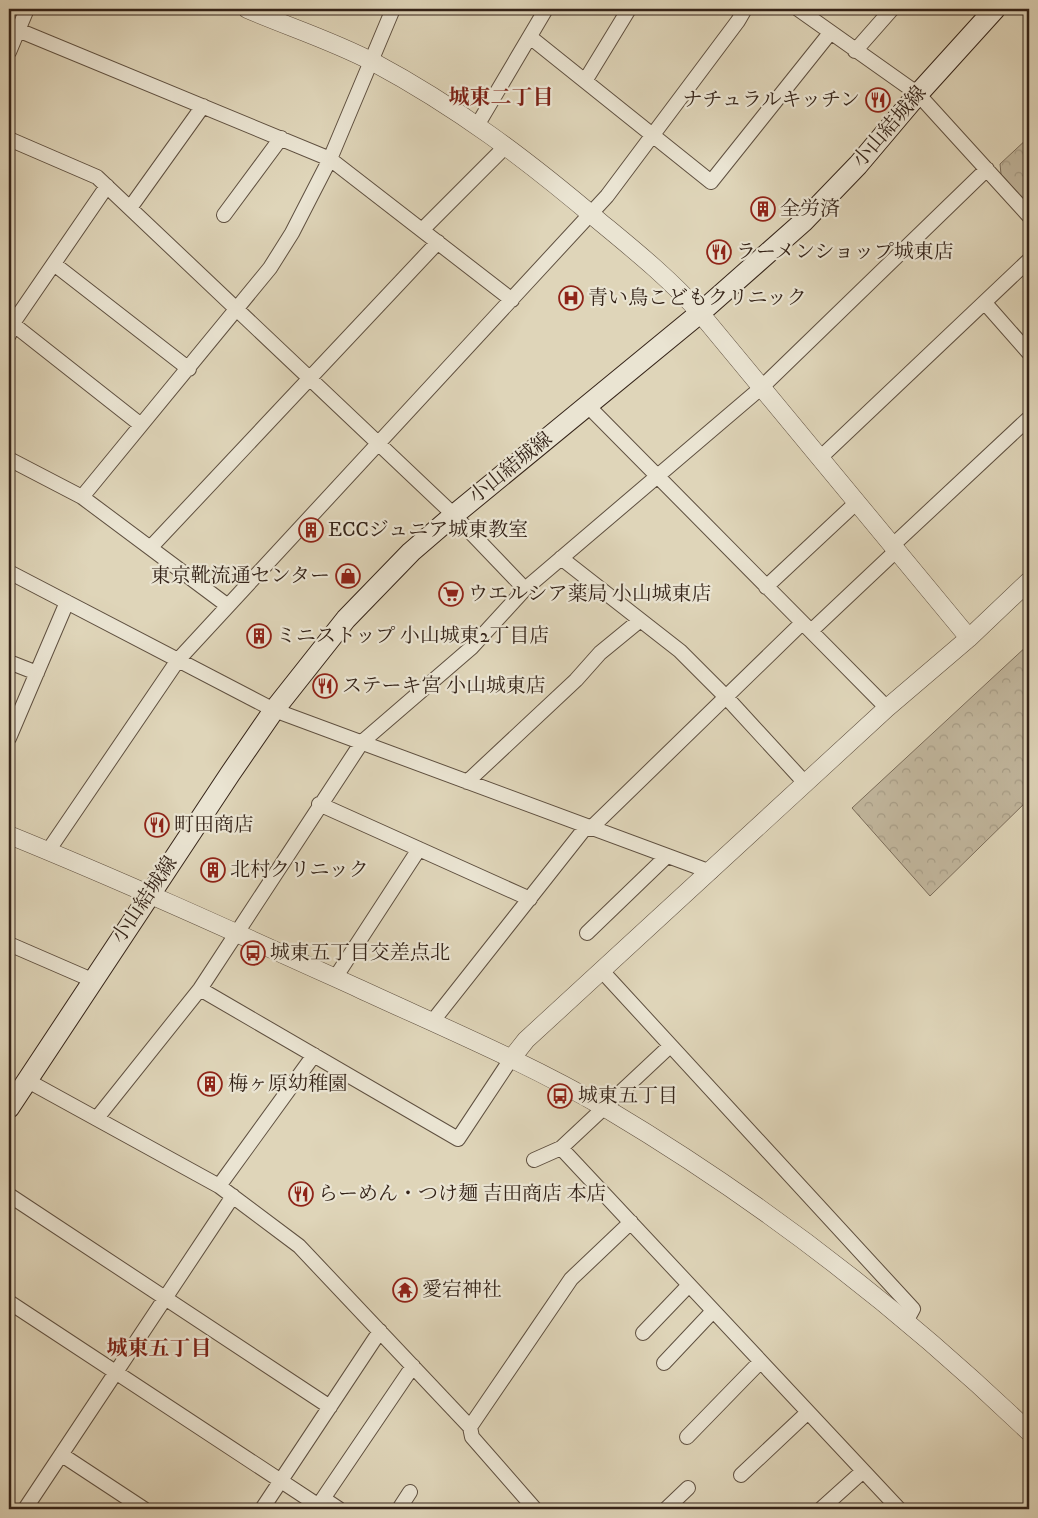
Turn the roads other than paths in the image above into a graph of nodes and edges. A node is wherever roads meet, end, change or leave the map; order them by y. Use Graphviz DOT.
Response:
graph roads {
  1 [pos="27,9"];
  2 [pos="247,9"];
  3 [pos="393,9"];
  4 [pos="546,9"];
  5 [pos="629,9"];
  6 [pos="745,9"];
  7 [pos="798,9"];
  8 [pos="892,9"];
  9 [pos="995,9"];
  10 [pos="18,30"];
  11 [pos="830,33"];
  12 [pos="530,36"];
  13 [pos="856,51"];
  14 [pos="9,52"];
  15 [pos="371,61"];
  16 [pos="585,81"];
  17 [pos="918,94"];
  18 [pos="203,106"];
  19 [pos="478,124"];
  20 [pos="652,136"];
  21 [pos="281,138"];
  22 [pos="9,139"];
  23 [pos="506,146"];
  24 [pos="330,159"];
  25 [pos="987,169"];
  26 [pos="107,186"];
  27 [pos="130,208"];
  28 [pos="590,212"];
  29 [pos="224,215"];
  30 [pos="1029,216"];
  31 [pos="422,230"];
  32 [pos="438,242"];
  33 [pos="1029,260"];
  34 [pos="54,264"];
  35 [pos="512,300"];
  36 [pos="985,303"];
  37 [pos="238,309"];
  38 [pos="700,313"];
  39 [pos="10,327"];
  40 [pos="1029,353"];
  41 [pos="188,369"];
  42 [pos="308,378"];
  43 [pos="762,387"];
  44 [pos="587,405"];
  45 [pos="1029,418"];
  46 [pos="142,425"];
  47 [pos="379,444"];
  48 [pos="820,458"];
  49 [pos="9,459"];
  50 [pos="658,475"];
  51 [pos="82,497"];
  52 [pos="857,502"];
  53 [pos="454,515"];
  54 [pos="151,547"];
  55 [pos="895,547"];
  56 [pos="561,558"];
  57 [pos="9,572"];
  58 [pos="1029,581"];
  59 [pos="766,587"];
  60 [pos="525,589"];
  61 [pos="67,602"];
  62 [pos="228,606"];
  63 [pos="639,621"];
  64 [pos="806,627"];
  65 [pos="969,638"];
  66 [pos="178,660"];
  67 [pos="9,662"];
  68 [pos="37,673"];
  69 [pos="727,698"];
  70 [pos="887,708"];
  71 [pos="274,710"];
  72 [pos="9,738"];
  73 [pos="362,742"];
  74 [pos="467,782"];
  75 [pos="806,784"];
  76 [pos="319,804"];
  77 [pos="588,828"];
  78 [pos="9,835"];
  79 [pos="419,849"];
  80 [pos="48,851"];
  81 [pos="667,856"];
  82 [pos="711,872"];
  83 [pos="149,893"];
  84 [pos="530,899"];
  85 [pos="236,933"];
  86 [pos="587,933"];
  87 [pos="9,944"];
  88 [pos="602,971"];
  89 [pos="335,978"];
  90 [pos="92,980"];
  91 [pos="200,989"];
  92 [pos="432,1022"];
  93 [pos="670,1046"];
  94 [pos="314,1055"];
  95 [pos="511,1059"];
  96 [pos="28,1081"];
  97 [pos="604,1107"];
  98 [pos="9,1108"];
  99 [pos="97,1118"];
  100 [pos="561,1148"];
  101 [pos="534,1160"];
  102 [pos="220,1186"];
  103 [pos="9,1195"];
  104 [pos="233,1196"];
  105 [pos="631,1222"];
  106 [pos="688,1284"];
  107 [pos="166,1298"];
  108 [pos="9,1302"];
  109 [pos="713,1311"];
  110 [pos="907,1320"];
  111 [pos="380,1331"];
  112 [pos="643,1333"];
  113 [pos="760,1362"];
  114 [pos="664,1363"];
  115 [pos="413,1366"];
  116 [pos="117,1374"];
  117 [pos="330,1407"];
  118 [pos="807,1413"];
  119 [pos="470,1427"];
  120 [pos="1029,1432"];
  121 [pos="687,1437"];
  122 [pos="62,1455"];
  123 [pos="862,1472"];
  124 [pos="741,1475"];
  125 [pos="280,1481"];
  126 [pos="688,1488"];
  127 [pos="410,1492"];
  128 [pos="320,1505"];
  129 [pos="25,1509"];
  130 [pos="144,1509"];
  131 [pos="262,1509"];
  132 [pos="339,1509"];
  133 [pos="399,1509"];
  134 [pos="535,1509"];
  135 [pos="666,1509"];
  136 [pos="821,1509"];
  137 [pos="899,1509"];
  1 -- 10 [label="street"];
  2 -- 15 [label="street"];
  3 -- 15 [label="street"];
  4 -- 12 [label="street"];
  5 -- 16 [label="street"];
  6 -- 20 [label="street"];
  7 -- 11 [label="street"];
  8 -- 13 [label="street"];
  9 -- 17 [label="main road, 小山結城線"];
  10 -- 14 [label="street"];
  10 -- 18 [label="street"];
  11 -- 13 [label="street"];
  11 -- 20 [label="street"];
  12 -- 16 [label="street"];
  12 -- 19 [label="street"];
  13 -- 17 [label="street"];
  15 -- 19 [label="street"];
  15 -- 24 [label="street"];
  16 -- 20 [label="street"];
  17 -- 25 [label="street"];
  17 -- 38 [label="main road, 小山結城線"];
  18 -- 21 [label="street"];
  18 -- 27 [label="street"];
  19 -- 23 [label="street"];
  20 -- 28 [label="street"];
  21 -- 24 [label="street"];
  21 -- 29 [label="street"];
  22 -- 26 [label="street"];
  23 -- 28 [label="street"];
  23 -- 31 [label="street"];
  24 -- 31 [label="street"];
  24 -- 37 [label="street"];
  25 -- 30 [label="street"];
  25 -- 43 [label="street"];
  26 -- 27 [label="street"];
  26 -- 34 [label="street"];
  27 -- 37 [label="street"];
  28 -- 35 [label="street"];
  28 -- 38 [label="street"];
  31 -- 32 [label="street"];
  32 -- 35 [label="street"];
  32 -- 42 [label="street"];
  33 -- 36 [label="street"];
  34 -- 39 [label="street"];
  34 -- 41 [label="street"];
  35 -- 47 [label="street"];
  36 -- 40 [label="street"];
  36 -- 48 [label="street"];
  37 -- 41 [label="street"];
  37 -- 42 [label="street"];
  38 -- 43 [label="street"];
  38 -- 44 [label="main road, 小山結城線"];
  39 -- 46 [label="street"];
  41 -- 46 [label="street"];
  42 -- 47 [label="street"];
  42 -- 54 [label="street"];
  43 -- 48 [label="street"];
  43 -- 50 [label="street"];
  44 -- 50 [label="street"];
  44 -- 53 [label="main road, 小山結城線"];
  45 -- 55 [label="street"];
  46 -- 51 [label="street"];
  47 -- 53 [label="street"];
  47 -- 62 [label="street"];
  48 -- 52 [label="street"];
  49 -- 51 [label="street"];
  50 -- 56 [label="street"];
  50 -- 59 [label="street"];
  51 -- 54 [label="street"];
  52 -- 55 [label="street"];
  52 -- 59 [label="street"];
  53 -- 60 [label="street"];
  53 -- 71 [label="main road, 小山結城線"];
  54 -- 62 [label="street"];
  55 -- 64 [label="street"];
  55 -- 65 [label="street"];
  56 -- 60 [label="street"];
  56 -- 63 [label="street"];
  57 -- 61 [label="street"];
  58 -- 65 [label="street"];
  59 -- 64 [label="street"];
  60 -- 73 [label="street"];
  61 -- 66 [label="street"];
  61 -- 68 [label="street"];
  62 -- 66 [label="street"];
  63 -- 69 [label="street"];
  63 -- 74 [label="street"];
  64 -- 69 [label="street"];
  64 -- 70 [label="street"];
  65 -- 70 [label="street"];
  66 -- 71 [label="street"];
  66 -- 80 [label="street"];
  67 -- 68 [label="street"];
  68 -- 72 [label="street"];
  69 -- 75 [label="street"];
  69 -- 77 [label="street"];
  70 -- 75 [label="street"];
  71 -- 73 [label="street"];
  71 -- 83 [label="main road, 小山結城線"];
  73 -- 74 [label="street"];
  73 -- 76 [label="street"];
  74 -- 77 [label="street"];
  75 -- 82 [label="street"];
  76 -- 79 [label="street"];
  76 -- 85 [label="street"];
  77 -- 81 [label="street"];
  77 -- 84 [label="street"];
  78 -- 80 [label="street"];
  79 -- 84 [label="street"];
  79 -- 89 [label="street"];
  80 -- 83 [label="street"];
  81 -- 82 [label="street"];
  81 -- 86 [label="street"];
  82 -- 88 [label="street"];
  83 -- 85 [label="street"];
  83 -- 90 [label="main road, 小山結城線"];
  84 -- 92 [label="street"];
  85 -- 89 [label="street"];
  85 -- 91 [label="street"];
  87 -- 90 [label="street"];
  88 -- 93 [label="street"];
  88 -- 95 [label="street"];
  89 -- 92 [label="street"];
  90 -- 96 [label="main road, 小山結城線"];
  91 -- 94 [label="street"];
  91 -- 99 [label="street"];
  92 -- 95 [label="street"];
  93 -- 97 [label="street"];
  93 -- 110 [label="street"];
  94 -- 95 [label="street"];
  94 -- 102 [label="street"];
  95 -- 97 [label="street"];
  96 -- 98 [label="main road, 小山結城線"];
  96 -- 99 [label="street"];
  97 -- 100 [label="street"];
  97 -- 110 [label="street"];
  99 -- 102 [label="street"];
  100 -- 101 [label="street"];
  100 -- 105 [label="street"];
  102 -- 104 [label="street"];
  103 -- 107 [label="street"];
  104 -- 107 [label="street"];
  104 -- 111 [label="street"];
  105 -- 106 [label="street"];
  105 -- 119 [label="street"];
  106 -- 109 [label="street"];
  106 -- 112 [label="street"];
  107 -- 116 [label="street"];
  107 -- 117 [label="street"];
  108 -- 116 [label="street"];
  109 -- 113 [label="street"];
  109 -- 114 [label="street"];
  110 -- 120 [label="street"];
  111 -- 115 [label="street"];
  111 -- 117 [label="street"];
  113 -- 118 [label="street"];
  113 -- 121 [label="street"];
  115 -- 119 [label="street"];
  115 -- 128 [label="street"];
  116 -- 122 [label="street"];
  116 -- 125 [label="street"];
  117 -- 125 [label="street"];
  118 -- 123 [label="street"];
  118 -- 124 [label="street"];
  119 -- 134 [label="street"];
  122 -- 129 [label="street"];
  122 -- 130 [label="street"];
  123 -- 136 [label="street"];
  123 -- 137 [label="street"];
  125 -- 128 [label="street"];
  125 -- 131 [label="street"];
  126 -- 135 [label="street"];
  127 -- 133 [label="street"];
  128 -- 132 [label="street"];
}
